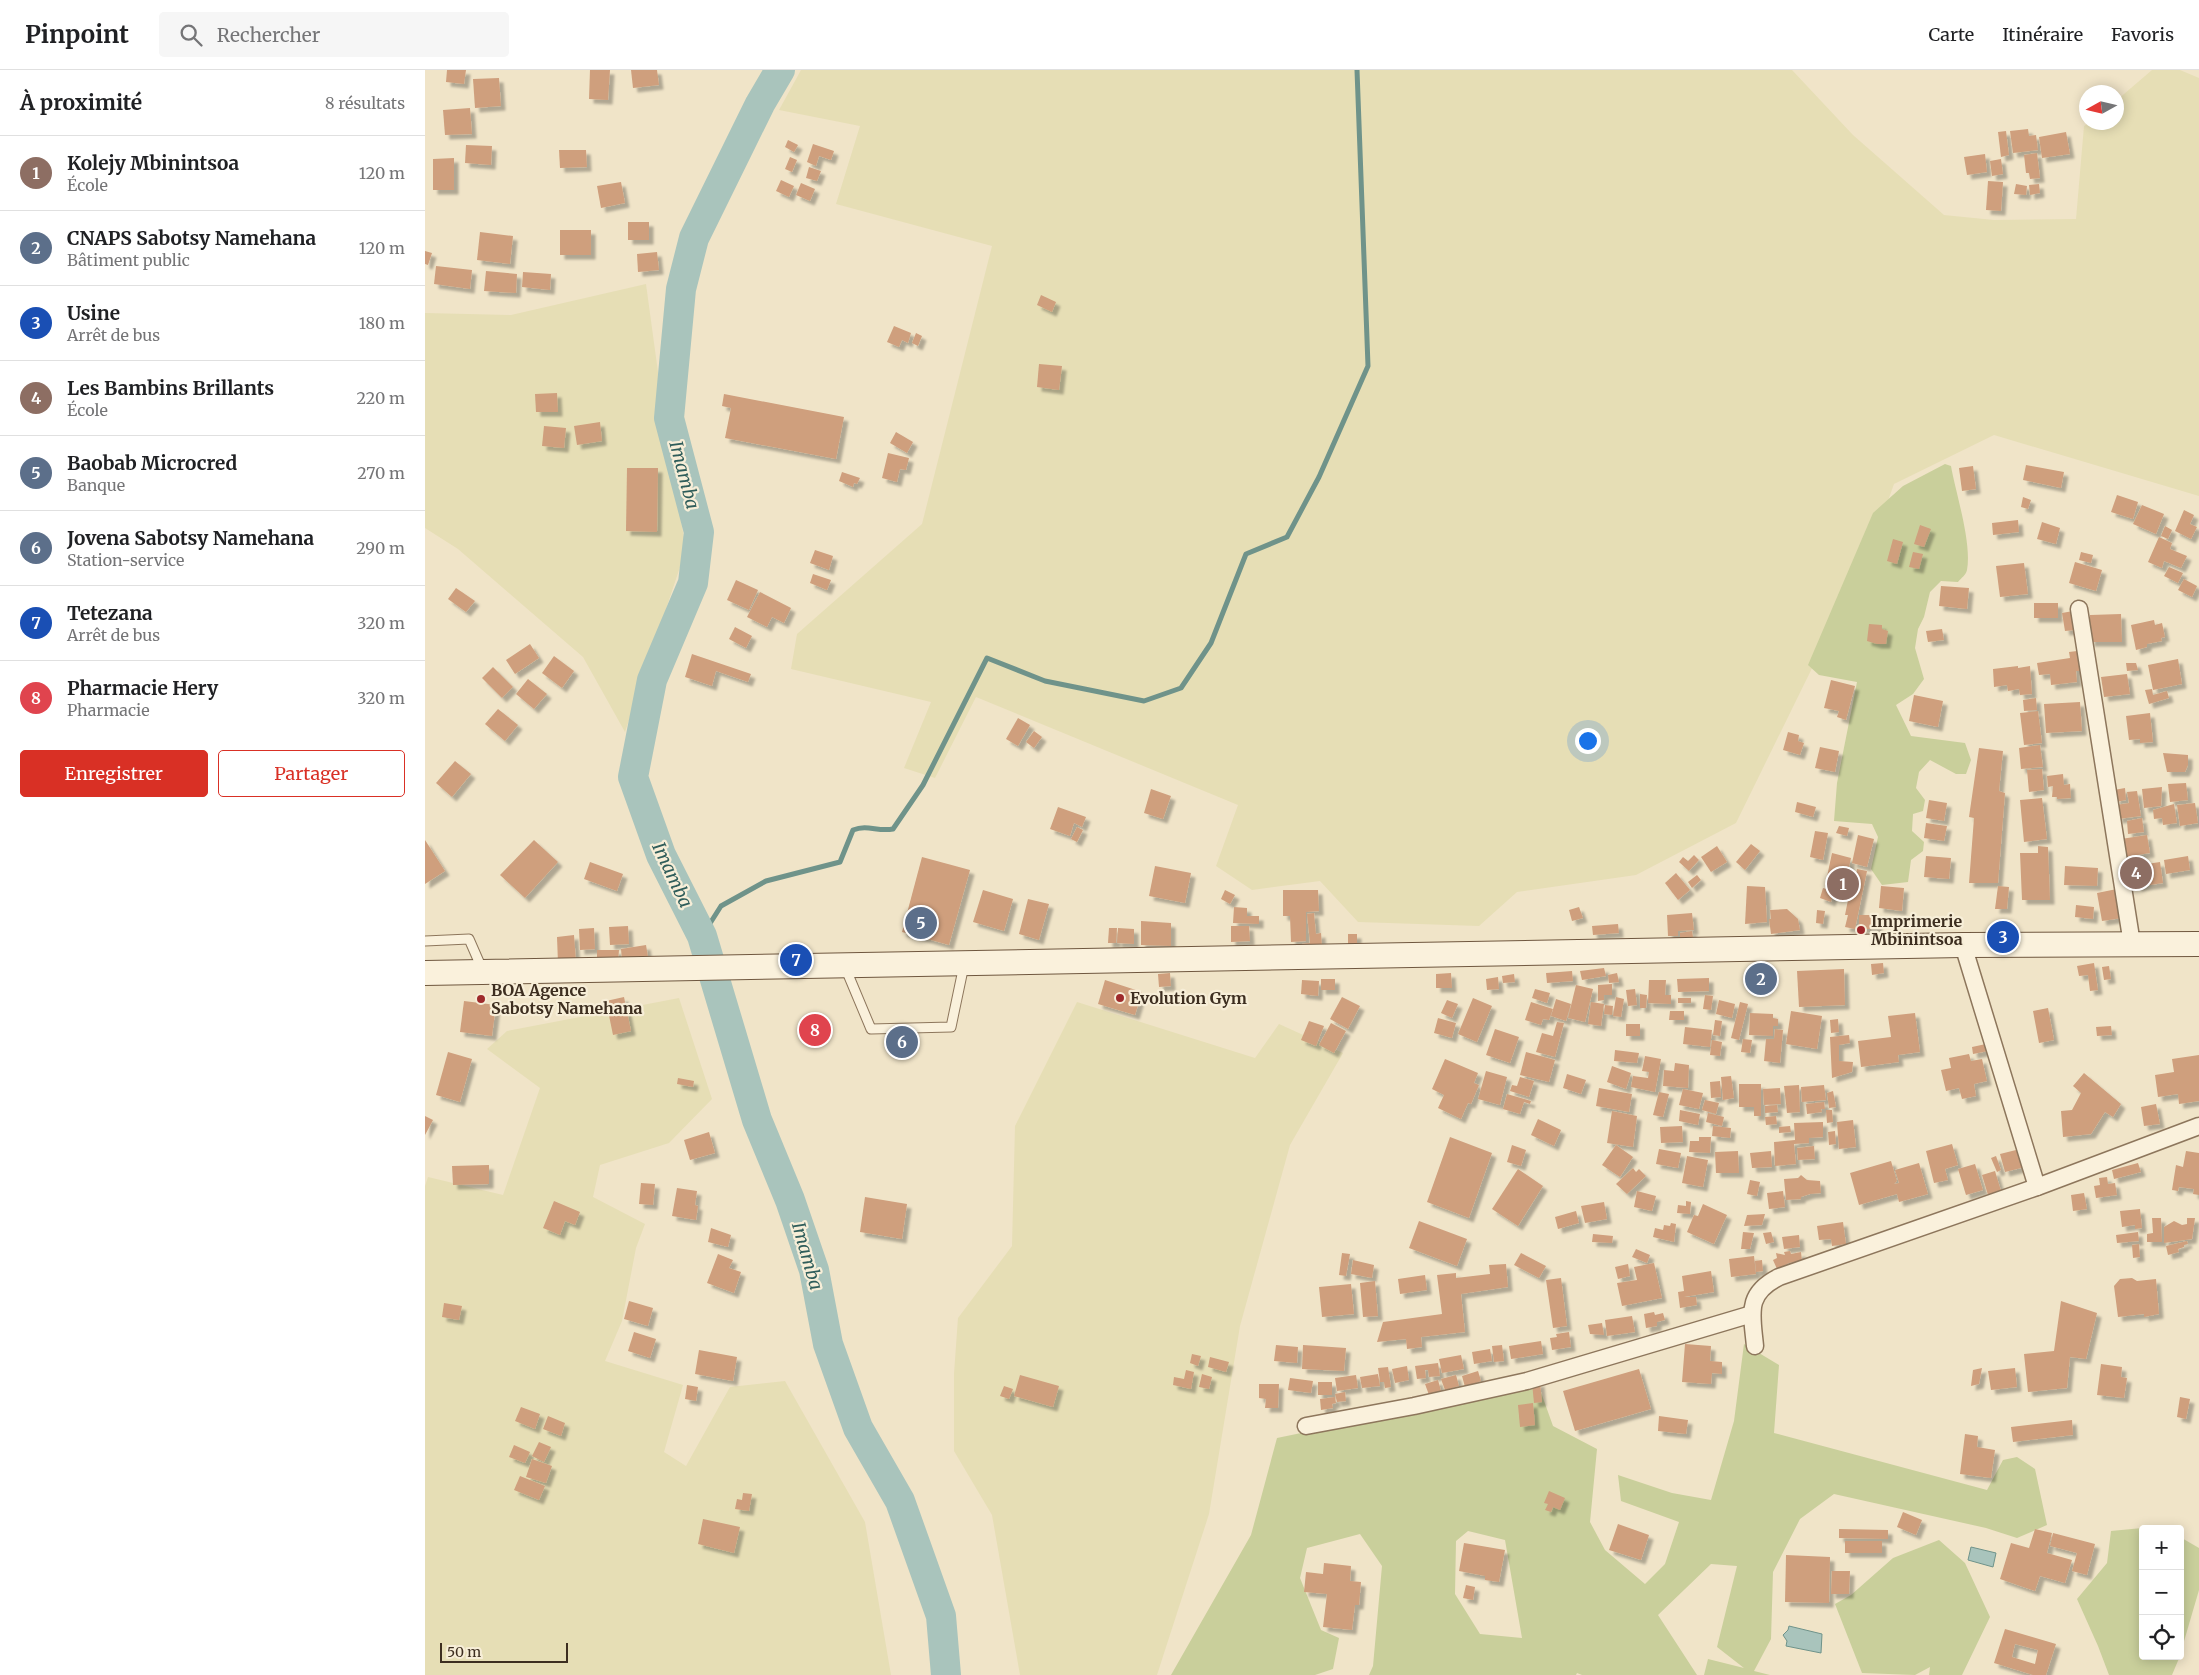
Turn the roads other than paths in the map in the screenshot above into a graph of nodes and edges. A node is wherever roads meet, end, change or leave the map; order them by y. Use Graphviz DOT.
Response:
graph roads {
  1 [pos="2079,609"];
  2 [pos="425,941"];
  3 [pos="2133,944"];
  4 [pos="2199,944"];
  5 [pos="1963,945"];
  6 [pos="964,965"];
  7 [pos="845,966"];
  8 [pos="483,971"];
  9 [pos="425,974"];
  10 [pos="2199,1126"];
  11 [pos="2037,1186"];
  12 [pos="1752,1314"];
  13 [pos="1755,1346"];
  14 [pos="1306,1426"];
  1 -- 3 [label="street"];
  2 -- 8 [label="lane"];
  3 -- 4 [label="main road"];
  3 -- 5 [label="main road"];
  5 -- 6 [label="main road"];
  5 -- 11 [label="street"];
  6 -- 7 [label="main road"];
  6 -- 7 [label="lane"];
  7 -- 8 [label="main road"];
  8 -- 9 [label="main road"];
  10 -- 11 [label="street"];
  11 -- 12 [label="street"];
  12 -- 13 [label="street"];
  12 -- 14 [label="street"];
}
